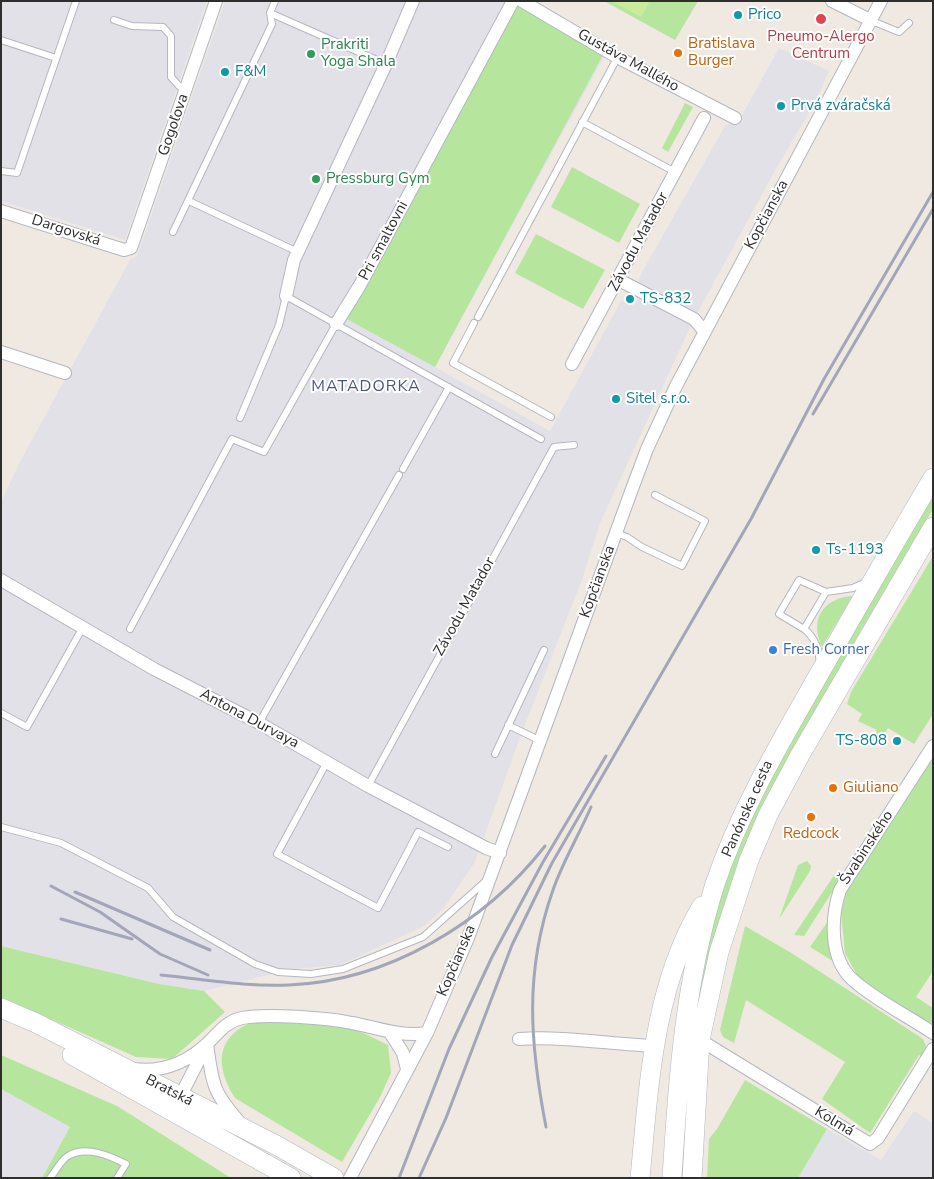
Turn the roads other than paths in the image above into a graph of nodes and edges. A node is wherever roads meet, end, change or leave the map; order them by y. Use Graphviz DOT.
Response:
graph roads {
  1 [pos="76,1"];
  2 [pos="216,1"];
  3 [pos="275,1"];
  4 [pos="413,1"];
  5 [pos="513,1"];
  6 [pos="522,1"];
  7 [pos="832,1"];
  8 [pos="881,1"];
  9 [pos="270,13"];
  10 [pos="114,20"];
  11 [pos="872,20"];
  12 [pos="909,23"];
  13 [pos="1,40"];
  14 [pos="56,58"];
  15 [pos="615,62"];
  16 [pos="386,64"];
  17 [pos="186,88"];
  18 [pos="704,118"];
  19 [pos="735,118"];
  20 [pos="582,122"];
  21 [pos="1,171"];
  22 [pos="675,172"];
  23 [pos="189,201"];
  24 [pos="1,211"];
  25 [pos="173,232"];
  26 [pos="131,248"];
  27 [pos="298,252"];
  28 [pos="619,280"];
  29 [pos="286,296"];
  30 [pos="336,324"];
  31 [pos="704,331"];
  32 [pos="1,352"];
  33 [pos="572,364"];
  34 [pos="65,373"];
  35 [pos="449,387"];
  36 [pos="551,417"];
  37 [pos="240,418"];
  38 [pos="541,439"];
  39 [pos="574,445"];
  40 [pos="933,478"];
  41 [pos="655,495"];
  42 [pos="933,527"];
  43 [pos="616,533"];
  44 [pos="876,576"];
  45 [pos="1,580"];
  46 [pos="826,592"];
  47 [pos="83,627"];
  48 [pos="130,629"];
  49 [pos="804,629"];
  50 [pos="544,650"];
  51 [pos="814,683"];
  52 [pos="1,713"];
  53 [pos="259,724"];
  54 [pos="508,725"];
  55 [pos="541,741"];
  56 [pos="933,746"];
  57 [pos="495,754"];
  58 [pos="327,762"];
  59 [pos="368,786"];
  60 [pos="1,828"];
  61 [pos="448,847"];
  62 [pos="500,853"];
  63 [pos="490,878"];
  64 [pos="716,884"];
  65 [pos="1,1008"];
  66 [pos="1,1017"];
  67 [pos="427,1033"];
  68 [pos="933,1033"];
  69 [pos="391,1034"];
  70 [pos="519,1040"];
  71 [pos="700,1040"];
  72 [pos="207,1044"];
  73 [pos="654,1046"];
  74 [pos="933,1050"];
  75 [pos="121,1067"];
  76 [pos="407,1069"];
  77 [pos="180,1097"];
  78 [pos="161,1106"];
  79 [pos="183,1118"];
  80 [pos="245,1129"];
  81 [pos="50,1178"];
  82 [pos="117,1178"];
  83 [pos="291,1178"];
  84 [pos="334,1178"];
  85 [pos="350,1178"];
  86 [pos="640,1178"];
  87 [pos="672,1178"];
  88 [pos="692,1178"];
  1 -- 14 [label="lane"];
  2 -- 17 [label="street, Gogoľova"];
  3 -- 9 [label="lane"];
  4 -- 16 [label="street"];
  5 -- 30 [label="street, Pri smaltovni"];
  6 -- 19 [label="street, Gustáva Mallého"];
  7 -- 11 [label="street"];
  8 -- 11 [label="street, Kopčianska"];
  9 -- 16 [label="lane"];
  9 -- 23 [label="lane"];
  10 -- 17 [label="lane"];
  11 -- 12 [label="lane"];
  11 -- 31 [label="street, Kopčianska"];
  13 -- 14 [label="lane"];
  14 -- 21 [label="lane"];
  15 -- 20 [label="lane"];
  16 -- 27 [label="street"];
  17 -- 26 [label="street, Gogoľova"];
  18 -- 22 [label="street, Závodu Matador"];
  20 -- 22 [label="lane"];
  20 -- 36 [label="lane"];
  22 -- 28 [label="street, Závodu Matador"];
  23 -- 25 [label="lane"];
  23 -- 27 [label="lane"];
  24 -- 26 [label="street, Dargovská"];
  27 -- 29 [label="street"];
  28 -- 31 [label="street"];
  28 -- 33 [label="street, Závodu Matador"];
  29 -- 30 [label="lane"];
  29 -- 37 [label="lane"];
  30 -- 35 [label="lane"];
  30 -- 48 [label="lane, Pri smaltovni"];
  31 -- 43 [label="street, Kopčianska"];
  32 -- 34 [label="street"];
  35 -- 38 [label="lane"];
  35 -- 53 [label="lane"];
  39 -- 59 [label="lane, Závodu Matador"];
  40 -- 44 [label="main road, Panónska cesta"];
  41 -- 43 [label="lane"];
  42 -- 71 [label="main road, Panónska cesta"];
  43 -- 55 [label="street, Kopčianska"];
  44 -- 46 [label="lane"];
  44 -- 51 [label="main road, Panónska cesta"];
  45 -- 47 [label="street, Antona Durvaya"];
  46 -- 49 [label="lane"];
  46 -- 49 [label="lane"];
  47 -- 52 [label="lane"];
  47 -- 53 [label="street, Antona Durvaya"];
  49 -- 51 [label="lane"];
  50 -- 54 [label="lane"];
  51 -- 64 [label="main road, Panónska cesta"];
  53 -- 58 [label="street, Antona Durvaya"];
  54 -- 55 [label="lane"];
  54 -- 57 [label="lane"];
  55 -- 62 [label="street, Kopčianska"];
  56 -- 68 [label="street, Švabinského"];
  58 -- 59 [label="street, Antona Durvaya"];
  58 -- 61 [label="lane"];
  59 -- 62 [label="street, Antona Durvaya"];
  60 -- 63 [label="lane"];
  62 -- 63 [label="street, Kopčianska"];
  63 -- 67 [label="street, Kopčianska"];
  64 -- 73 [label="main road"];
  64 -- 87 [label="main road, Panónska cesta"];
  65 -- 75 [label="main road, Bratská"];
  66 -- 78 [label="main road, Bratská"];
  67 -- 69 [label="street"];
  67 -- 76 [label="street, Kopčianska"];
  69 -- 72 [label="street"];
  69 -- 76 [label="street"];
  70 -- 73 [label="street"];
  71 -- 74 [label="street, Kolmá"];
  71 -- 88 [label="main road, Panónska cesta"];
  72 -- 75 [label="street"];
  72 -- 77 [label="street"];
  72 -- 80 [label="street"];
  73 -- 86 [label="main road"];
  75 -- 77 [label="main road, Bratská"];
  76 -- 85 [label="street, Kopčianska"];
  77 -- 78 [label="street"];
  77 -- 79 [label="street"];
  77 -- 80 [label="main road, Bratská"];
  78 -- 79 [label="main road, Bratská"];
  79 -- 83 [label="main road, Bratská"];
  80 -- 84 [label="main road, Bratská"];
  81 -- 82 [label="lane"];
}
